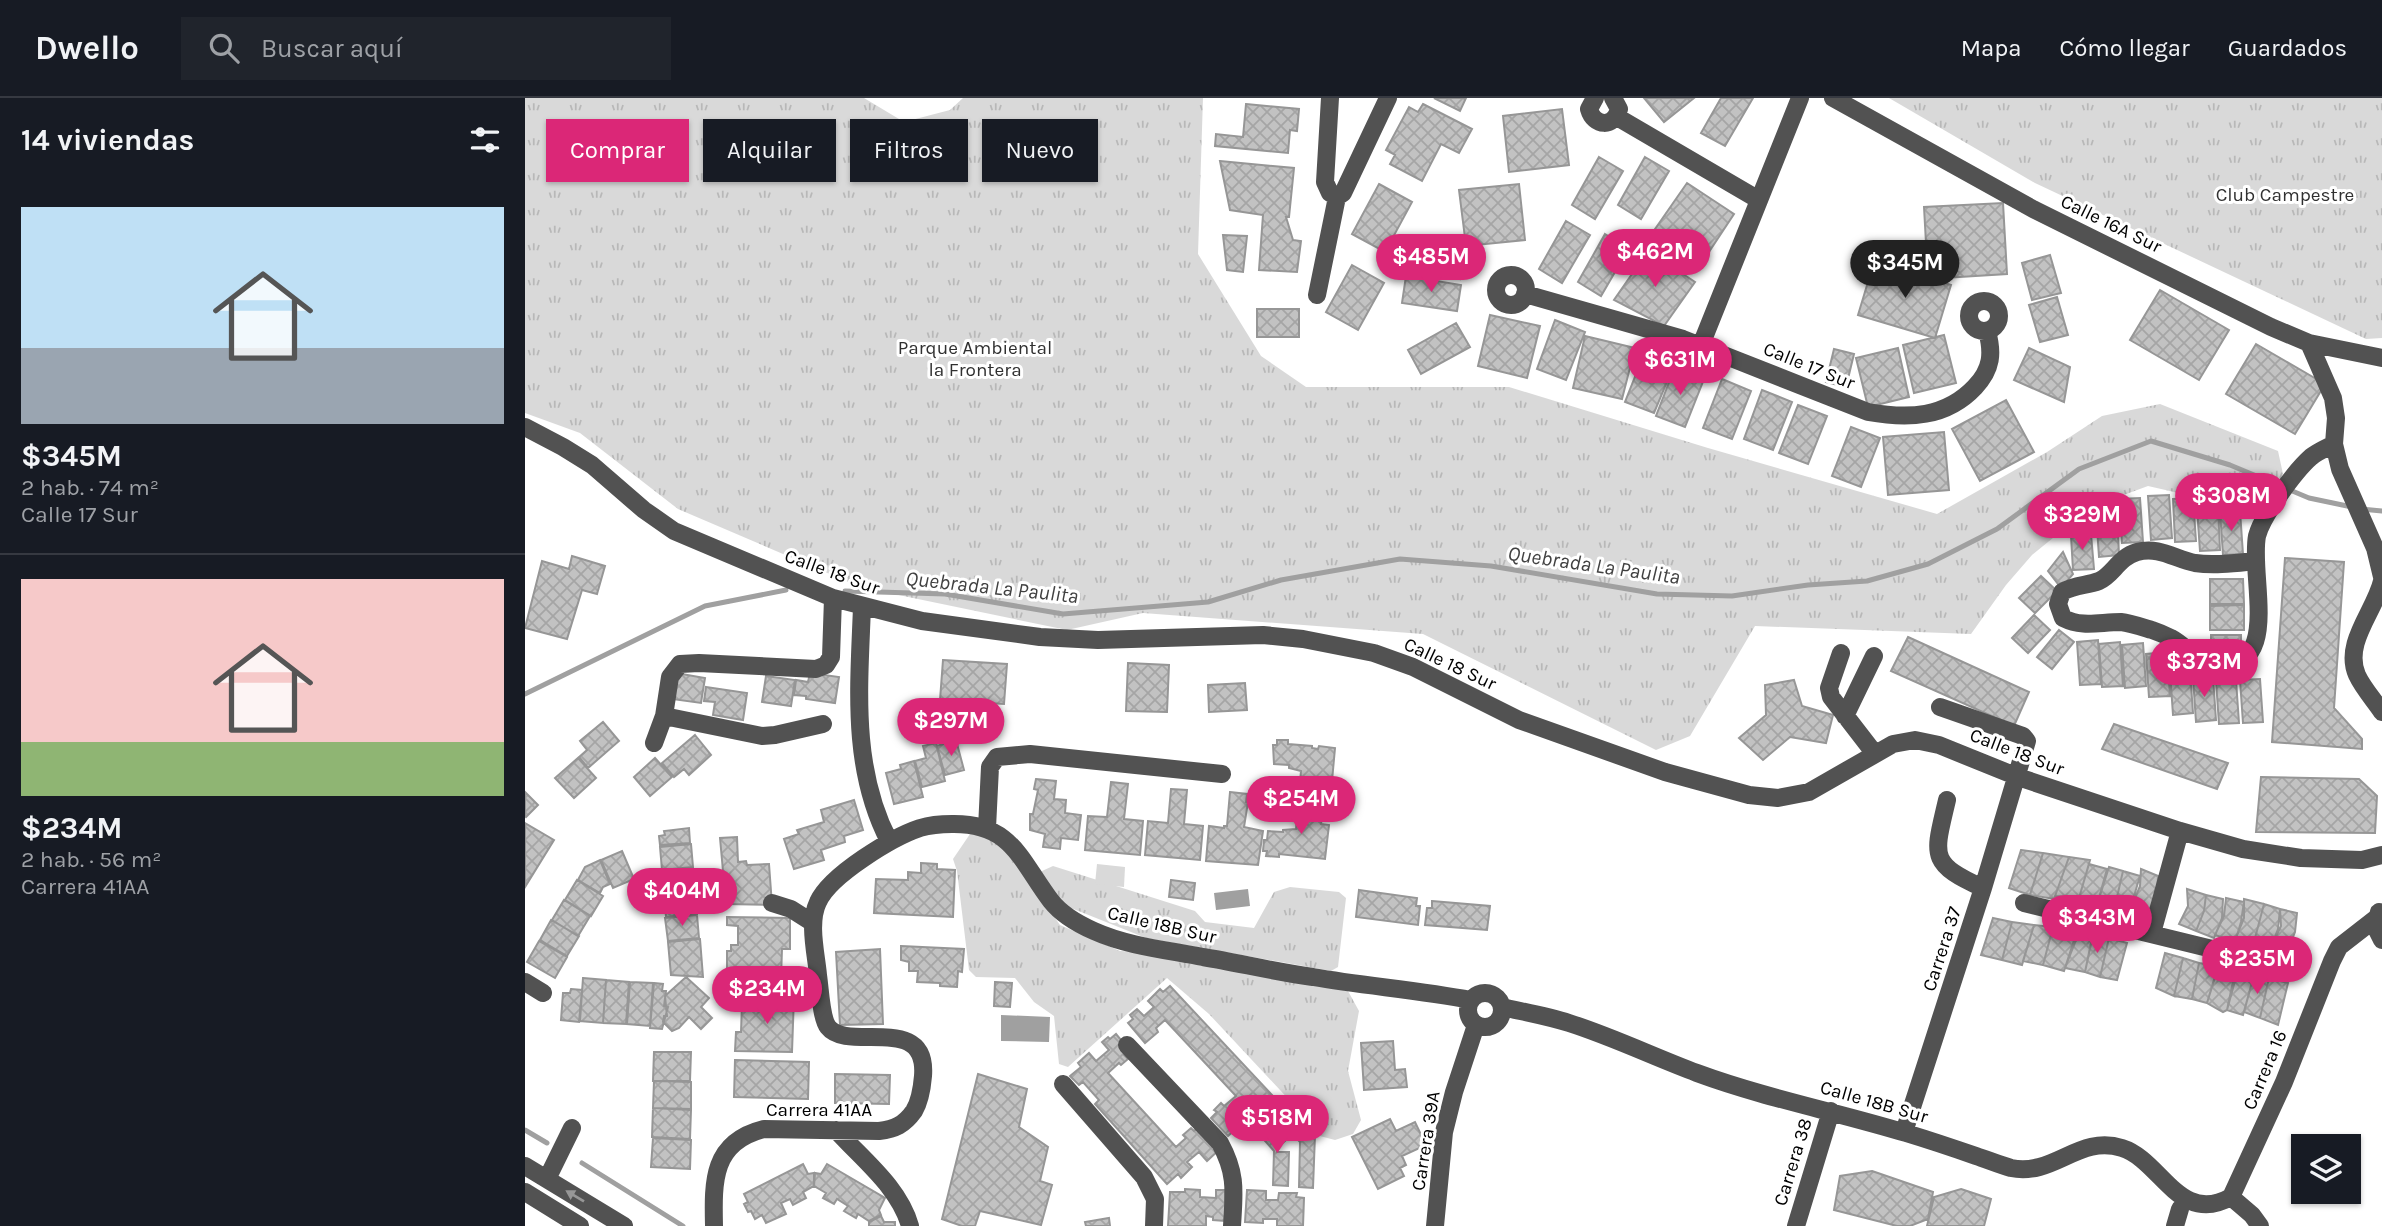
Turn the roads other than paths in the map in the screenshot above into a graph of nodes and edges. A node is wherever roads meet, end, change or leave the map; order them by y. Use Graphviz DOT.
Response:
graph roads {
  1 [pos="1330,98"];
  2 [pos="1388,98"];
  3 [pos="1595,98"];
  4 [pos="1613,98"];
  5 [pos="1800,98"];
  6 [pos="1833,98"];
  7 [pos="1617,117"];
  8 [pos="1336,197"];
  9 [pos="1759,200"];
  10 [pos="1525,294"];
  11 [pos="1317,295"];
  12 [pos="1987,331"];
  13 [pos="2309,343"];
  14 [pos="1701,345"];
  15 [pos="2382,358"];
  16 [pos="525,427"];
  17 [pos="2334,444"];
  18 [pos="2255,561"];
  19 [pos="2382,579"];
  20 [pos="833,598"];
  21 [pos="862,607"];
  22 [pos="1841,653"];
  23 [pos="1874,656"];
  24 [pos="1940,707"];
  25 [pos="2382,712"];
  26 [pos="664,716"];
  27 [pos="1845,716"];
  28 [pos="823,724"];
  29 [pos="654,743"];
  30 [pos="1875,754"];
  31 [pos="1222,774"];
  32 [pos="2018,777"];
  33 [pos="1947,800"];
  34 [pos="987,828"];
  35 [pos="2180,831"];
  36 [pos="889,841"];
  37 [pos="2382,855"];
  38 [pos="2363,860"];
  39 [pos="2382,867"];
  40 [pos="1983,888"];
  41 [pos="772,903"];
  42 [pos="2024,903"];
  43 [pos="2379,914"];
  44 [pos="813,923"];
  45 [pos="2152,933"];
  46 [pos="2350,938"];
  47 [pos="2381,939"];
  48 [pos="2294,969"];
  49 [pos="525,982"];
  50 [pos="543,993"];
  51 [pos="1471,1000"];
  52 [pos="1502,1007"];
  53 [pos="1476,1025"];
  54 [pos="1127,1045"];
  55 [pos="1062,1084"];
  56 [pos="1831,1111"];
  57 [pos="572,1128"];
  58 [pos="836,1130"];
  59 [pos="1904,1132"];
  60 [pos="525,1166"];
  61 [pos="547,1179"];
  62 [pos="525,1192"];
  63 [pos="2231,1197"];
  64 [pos="2212,1213"];
  65 [pos="2178,1217"];
  66 [pos="580,1226"];
  67 [pos="624,1226"];
  68 [pos="714,1226"];
  69 [pos="910,1226"];
  70 [pos="1154,1226"];
  71 [pos="1232,1226"];
  72 [pos="1435,1226"];
  73 [pos="1795,1226"];
  74 [pos="2260,1226"];
  1 -- 8 [label="street"];
  2 -- 8 [label="street"];
  3 -- 7 [label="street"];
  4 -- 7 [label="street"];
  5 -- 9 [label="street"];
  6 -- 13 [label="street, Calle 16A Sur"];
  7 -- 9 [label="street"];
  8 -- 11 [label="street"];
  9 -- 14 [label="street"];
  10 -- 14 [label="street, Calle 17 Sur"];
  12 -- 14 [label="street, Calle 17 Sur"];
  13 -- 15 [label="street, Calle 16A Sur"];
  13 -- 17 [label="street"];
  16 -- 20 [label="street, Calle 18 Sur"];
  17 -- 18 [label="street"];
  17 -- 19 [label="street"];
  18 -- 18 [label="street"];
  19 -- 25 [label="street"];
  20 -- 21 [label="street, Calle 18 Sur"];
  20 -- 26 [label="street"];
  21 -- 30 [label="street, Calle 18 Sur"];
  21 -- 36 [label="street"];
  22 -- 27 [label="street"];
  23 -- 27 [label="street"];
  24 -- 32 [label="street, Carrera 37"];
  26 -- 28 [label="street"];
  26 -- 29 [label="street"];
  27 -- 30 [label="street"];
  30 -- 32 [label="street, Calle 18 Sur"];
  31 -- 34 [label="street"];
  32 -- 35 [label="street, Calle 18 Sur"];
  32 -- 40 [label="street, Carrera 37"];
  33 -- 40 [label="street"];
  34 -- 36 [label="street"];
  34 -- 51 [label="street, Calle 18B Sur"];
  35 -- 38 [label="street, Calle 18 Sur"];
  35 -- 45 [label="street"];
  36 -- 44 [label="street, Carrera 41AA"];
  37 -- 38 [label="street, Calle 18 Sur"];
  38 -- 39 [label="street, Calle 18 Sur"];
  40 -- 59 [label="street, Carrera 37"];
  41 -- 44 [label="street"];
  42 -- 45 [label="street"];
  43 -- 46 [label="street, Carrera 16"];
  43 -- 47 [label="street"];
  44 -- 58 [label="street, Carrera 41AA"];
  45 -- 48 [label="street"];
  46 -- 47 [label="street"];
  46 -- 63 [label="street, Carrera 16"];
  49 -- 50 [label="street"];
  51 -- 52 [label="street"];
  51 -- 53 [label="street"];
  52 -- 53 [label="street"];
  52 -- 56 [label="street, Calle 18B Sur"];
  53 -- 72 [label="street, Carrera 39A"];
  54 -- 71 [label="street"];
  55 -- 70 [label="street"];
  56 -- 59 [label="street, Calle 18B Sur"];
  56 -- 73 [label="street, Carrera 38"];
  57 -- 61 [label="street"];
  58 -- 68 [label="street, Carrera 41AA"];
  58 -- 69 [label="street"];
  59 -- 65 [label="street, Calle 18B Sur"];
  60 -- 61 [label="street"];
  67 -- 61 [label="street, one-way"];
  62 -- 66 [label="street"];
  63 -- 64 [label="street, Carrera 16"];
  63 -- 74 [label="street"];
  64 -- 65 [label="street, Calle 18B Sur"];
}
